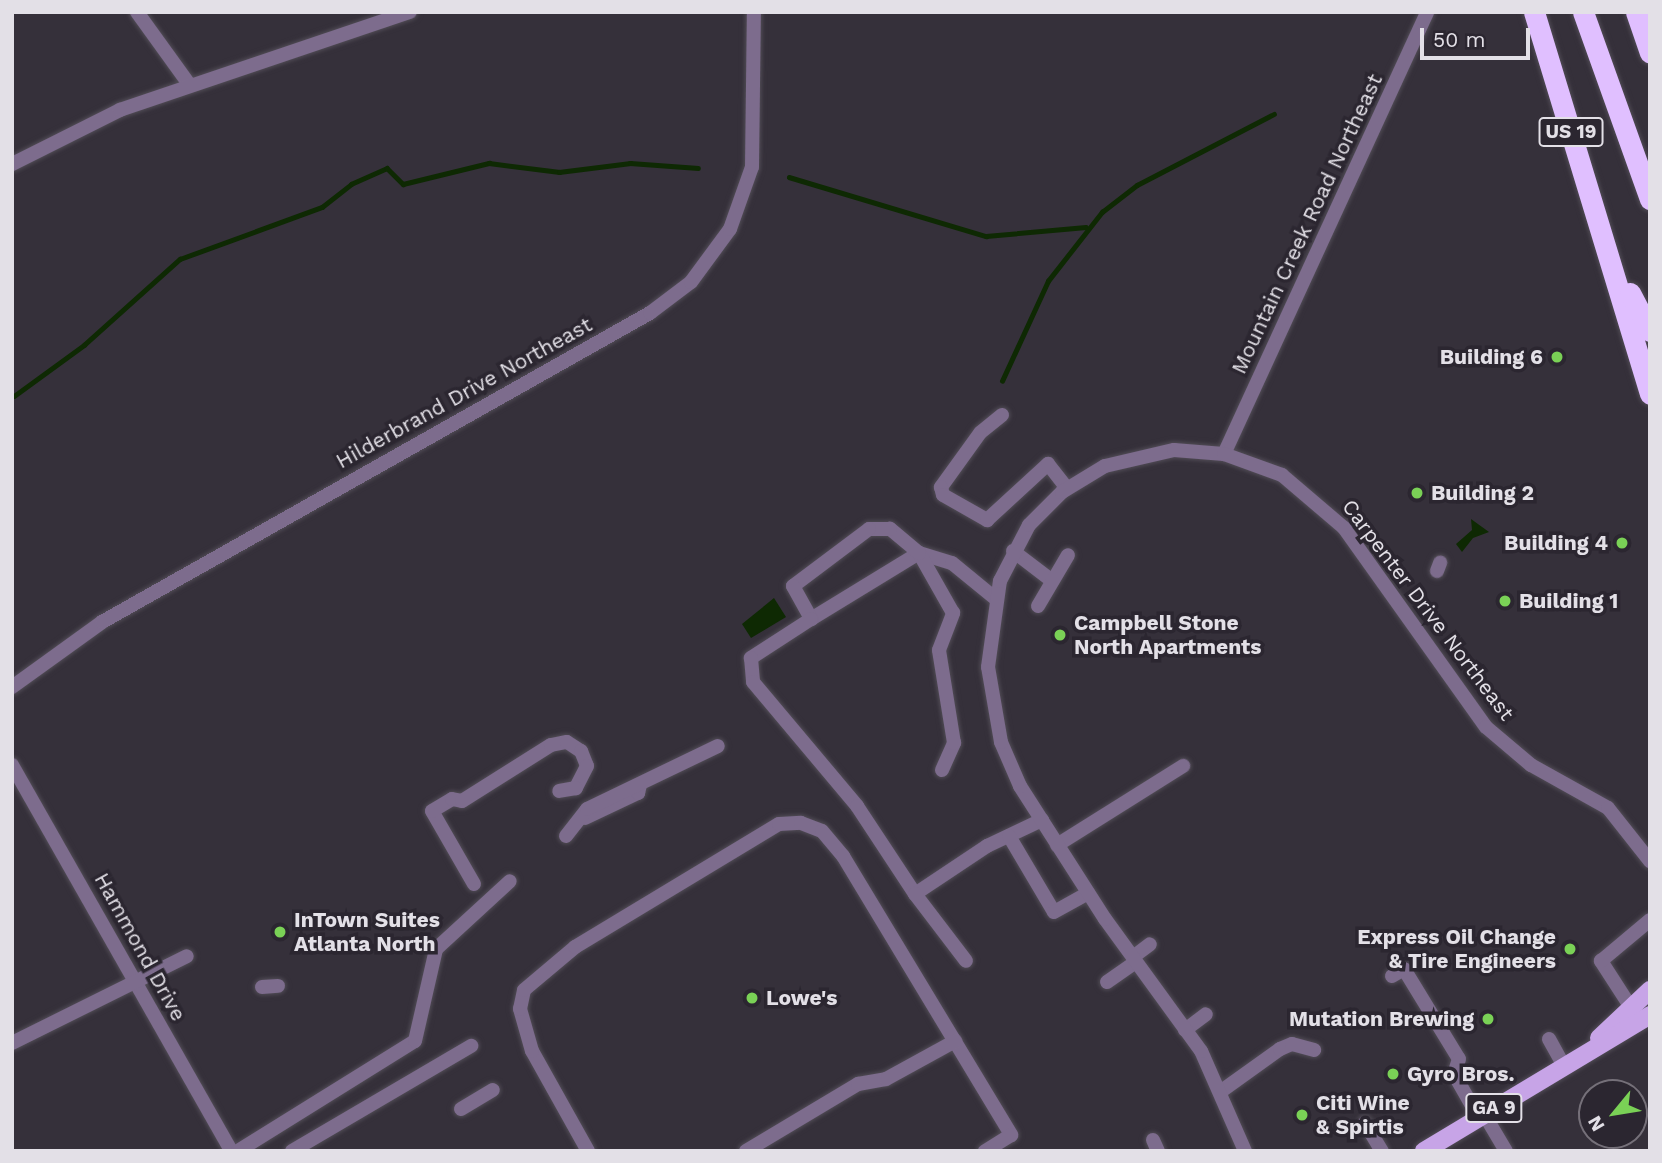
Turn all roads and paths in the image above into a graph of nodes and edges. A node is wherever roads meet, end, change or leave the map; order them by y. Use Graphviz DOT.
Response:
graph roads {
  1 [pos="137,12"];
  2 [pos="410,12"];
  3 [pos="754,12"];
  4 [pos="1427,12"];
  5 [pos="1534,12"];
  6 [pos="1583,12"];
  7 [pos="1636,12"];
  8 [pos="1650,53"];
  9 [pos="189,84"];
  10 [pos="12,164"];
  11 [pos="1650,199"];
  12 [pos="1609,251"];
  13 [pos="1650,331"];
  14 [pos="1650,394"];
  15 [pos="1002,415"];
  16 [pos="1224,454"];
  17 [pos="1067,488"];
  18 [pos="1013,551"];
  19 [pos="919,553"];
  20 [pos="1068,555"];
  21 [pos="1051,580"];
  22 [pos="996,599"];
  23 [pos="1038,606"];
  24 [pos="811,619"];
  25 [pos="12,687"];
  26 [pos="718,746"];
  27 [pos="12,765"];
  28 [pos="1183,766"];
  29 [pos="942,770"];
  30 [pos="559,791"];
  31 [pos="1042,820"];
  32 [pos="566,836"];
  33 [pos="1009,836"];
  34 [pos="1057,845"];
  35 [pos="1650,861"];
  36 [pos="510,881"];
  37 [pos="474,884"];
  38 [pos="1088,893"];
  39 [pos="915,894"];
  40 [pos="1650,920"];
  41 [pos="1150,944"];
  42 [pos="187,956"];
  43 [pos="1134,960"];
  44 [pos="966,961"];
  45 [pos="1392,976"];
  46 [pos="136,982"];
  47 [pos="1107,982"];
  48 [pos="278,986"];
  49 [pos="262,987"];
  50 [pos="1650,990"];
  51 [pos="1630,1006"];
  52 [pos="1206,1014"];
  53 [pos="1650,1015"];
  54 [pos="1185,1030"];
  55 [pos="1549,1039"];
  56 [pos="955,1041"];
  57 [pos="12,1043"];
  58 [pos="1594,1043"];
  59 [pos="471,1046"];
  60 [pos="1314,1050"];
  61 [pos="1563,1064"];
  62 [pos="493,1090"];
  63 [pos="1220,1092"];
  64 [pos="461,1109"];
  65 [pos="1481,1116"];
  66 [pos="1365,1123"];
  67 [pos="231,1151"];
  68 [pos="238,1151"];
  69 [pos="292,1151"];
  70 [pos="588,1151"];
  71 [pos="746,1151"];
  72 [pos="985,1151"];
  73 [pos="1245,1151"];
  74 [pos="1382,1151"];
  75 [pos="1424,1151"];
  76 [pos="1506,1151"];
  1 -- 9 [label="street"];
  2 -- 9 [label="street"];
  3 -- 25 [label="street, Hilderbrand Drive Northeast"];
  4 -- 16 [label="street, Mountain Creek Road Northeast"];
  5 -- 12 [label="highway, US 19"];
  6 -- 11 [label="highway"];
  7 -- 8 [label="highway"];
  9 -- 10 [label="street"];
  12 -- 13 [label="highway"];
  12 -- 14 [label="highway, US 19"];
  15 -- 17 [label="street"];
  16 -- 17 [label="street, Carpenter Drive Northeast"];
  16 -- 35 [label="street, Carpenter Drive Northeast"];
  17 -- 18 [label="street, Carpenter Drive Northeast"];
  18 -- 21 [label="street"];
  18 -- 22 [label="street, Carpenter Drive Northeast"];
  19 -- 22 [label="street"];
  19 -- 24 [label="street"];
  19 -- 24 [label="street"];
  19 -- 29 [label="street"];
  20 -- 21 [label="street"];
  21 -- 23 [label="street"];
  22 -- 31 [label="street, Carpenter Drive Northeast"];
  24 -- 39 [label="street"];
  26 -- 32 [label="street"];
  27 -- 46 [label="street, Hammond Drive"];
  28 -- 34 [label="street"];
  30 -- 37 [label="street"];
  31 -- 33 [label="street"];
  31 -- 34 [label="street, Carpenter Drive Northeast"];
  33 -- 38 [label="street"];
  33 -- 39 [label="street"];
  34 -- 38 [label="street, Carpenter Drive Northeast"];
  36 -- 68 [label="street"];
  38 -- 43 [label="street, Carpenter Drive Northeast"];
  39 -- 44 [label="street"];
  40 -- 51 [label="street"];
  41 -- 43 [label="street"];
  42 -- 46 [label="street"];
  43 -- 47 [label="street"];
  43 -- 54 [label="street, Carpenter Drive Northeast"];
  45 -- 65 [label="street"];
  46 -- 57 [label="street"];
  46 -- 67 [label="street, Hammond Drive"];
  48 -- 49 [label="street"];
  50 -- 51 [label="main road, GA 9"];
  51 -- 58 [label="main road, GA 9"];
  52 -- 54 [label="street"];
  53 -- 58 [label="main road, GA 9"];
  54 -- 63 [label="street, Carpenter Drive Northeast"];
  55 -- 61 [label="street"];
  56 -- 70 [label="street"];
  56 -- 71 [label="street"];
  56 -- 72 [label="street"];
  58 -- 61 [label="main road, GA 9"];
  59 -- 69 [label="street"];
  60 -- 63 [label="street"];
  61 -- 65 [label="main road, GA 9"];
  62 -- 64 [label="street"];
  63 -- 73 [label="street, Carpenter Drive Northeast"];
  65 -- 75 [label="main road, GA 9"];
  65 -- 76 [label="street"];
  66 -- 74 [label="street"];
}
